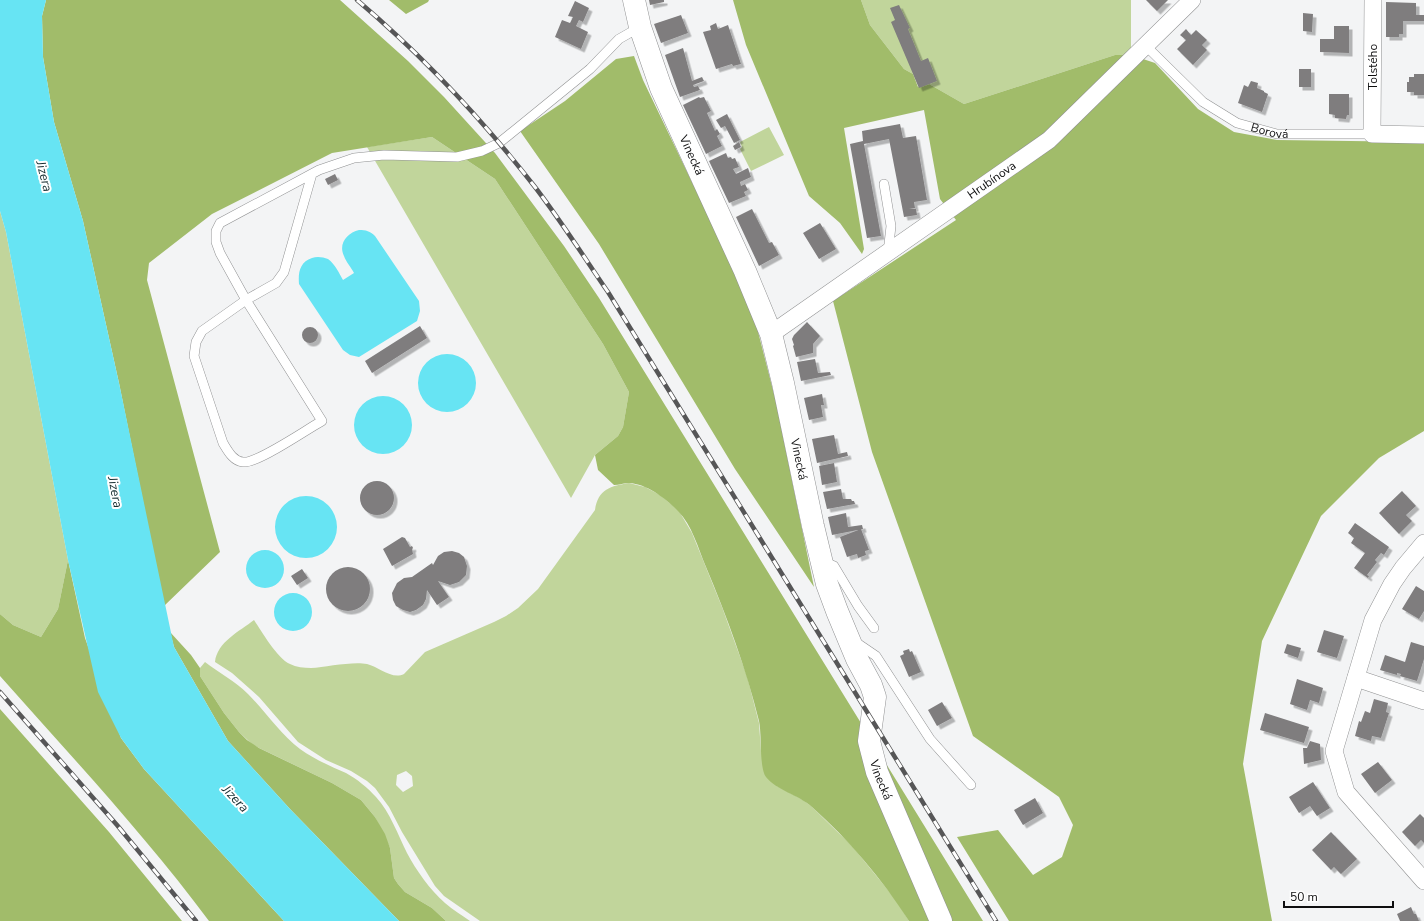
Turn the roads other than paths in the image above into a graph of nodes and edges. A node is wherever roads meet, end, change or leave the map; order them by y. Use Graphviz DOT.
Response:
graph roads {
  1 [pos="634,0"];
  2 [pos="1192,0"];
  3 [pos="1373,0"];
  4 [pos="640,27"];
  5 [pos="1145,45"];
  6 [pos="1372,134"];
  7 [pos="1424,135"];
  8 [pos="312,174"];
  9 [pos="884,184"];
  10 [pos="888,253"];
  11 [pos="246,300"];
  12 [pos="771,334"];
  13 [pos="1424,543"];
  14 [pos="821,561"];
  15 [pos="874,628"];
  16 [pos="848,636"];
  17 [pos="1356,678"];
  18 [pos="1424,701"];
  19 [pos="971,785"];
  20 [pos="1424,881"];
  21 [pos="942,921"];
  1 -- 4 [label="street, Vinecká"];
  2 -- 5 [label="street, Hrubínova"];
  3 -- 6 [label="street, Tolstého"];
  4 -- 8 [label="lane"];
  4 -- 12 [label="street, Vinecká"];
  5 -- 6 [label="lane, Borová"];
  5 -- 10 [label="street, Hrubínova"];
  6 -- 7 [label="street, Borová"];
  8 -- 11 [label="lane"];
  8 -- 11 [label="lane"];
  9 -- 10 [label="lane"];
  10 -- 12 [label="street, Hrubínova"];
  11 -- 11 [label="lane"];
  12 -- 14 [label="street, Vinecká"];
  13 -- 17 [label="street"];
  14 -- 15 [label="lane"];
  14 -- 16 [label="street, Vinecká"];
  16 -- 19 [label="lane"];
  16 -- 21 [label="street, Vinecká"];
  17 -- 18 [label="street"];
  17 -- 20 [label="street"];
}
